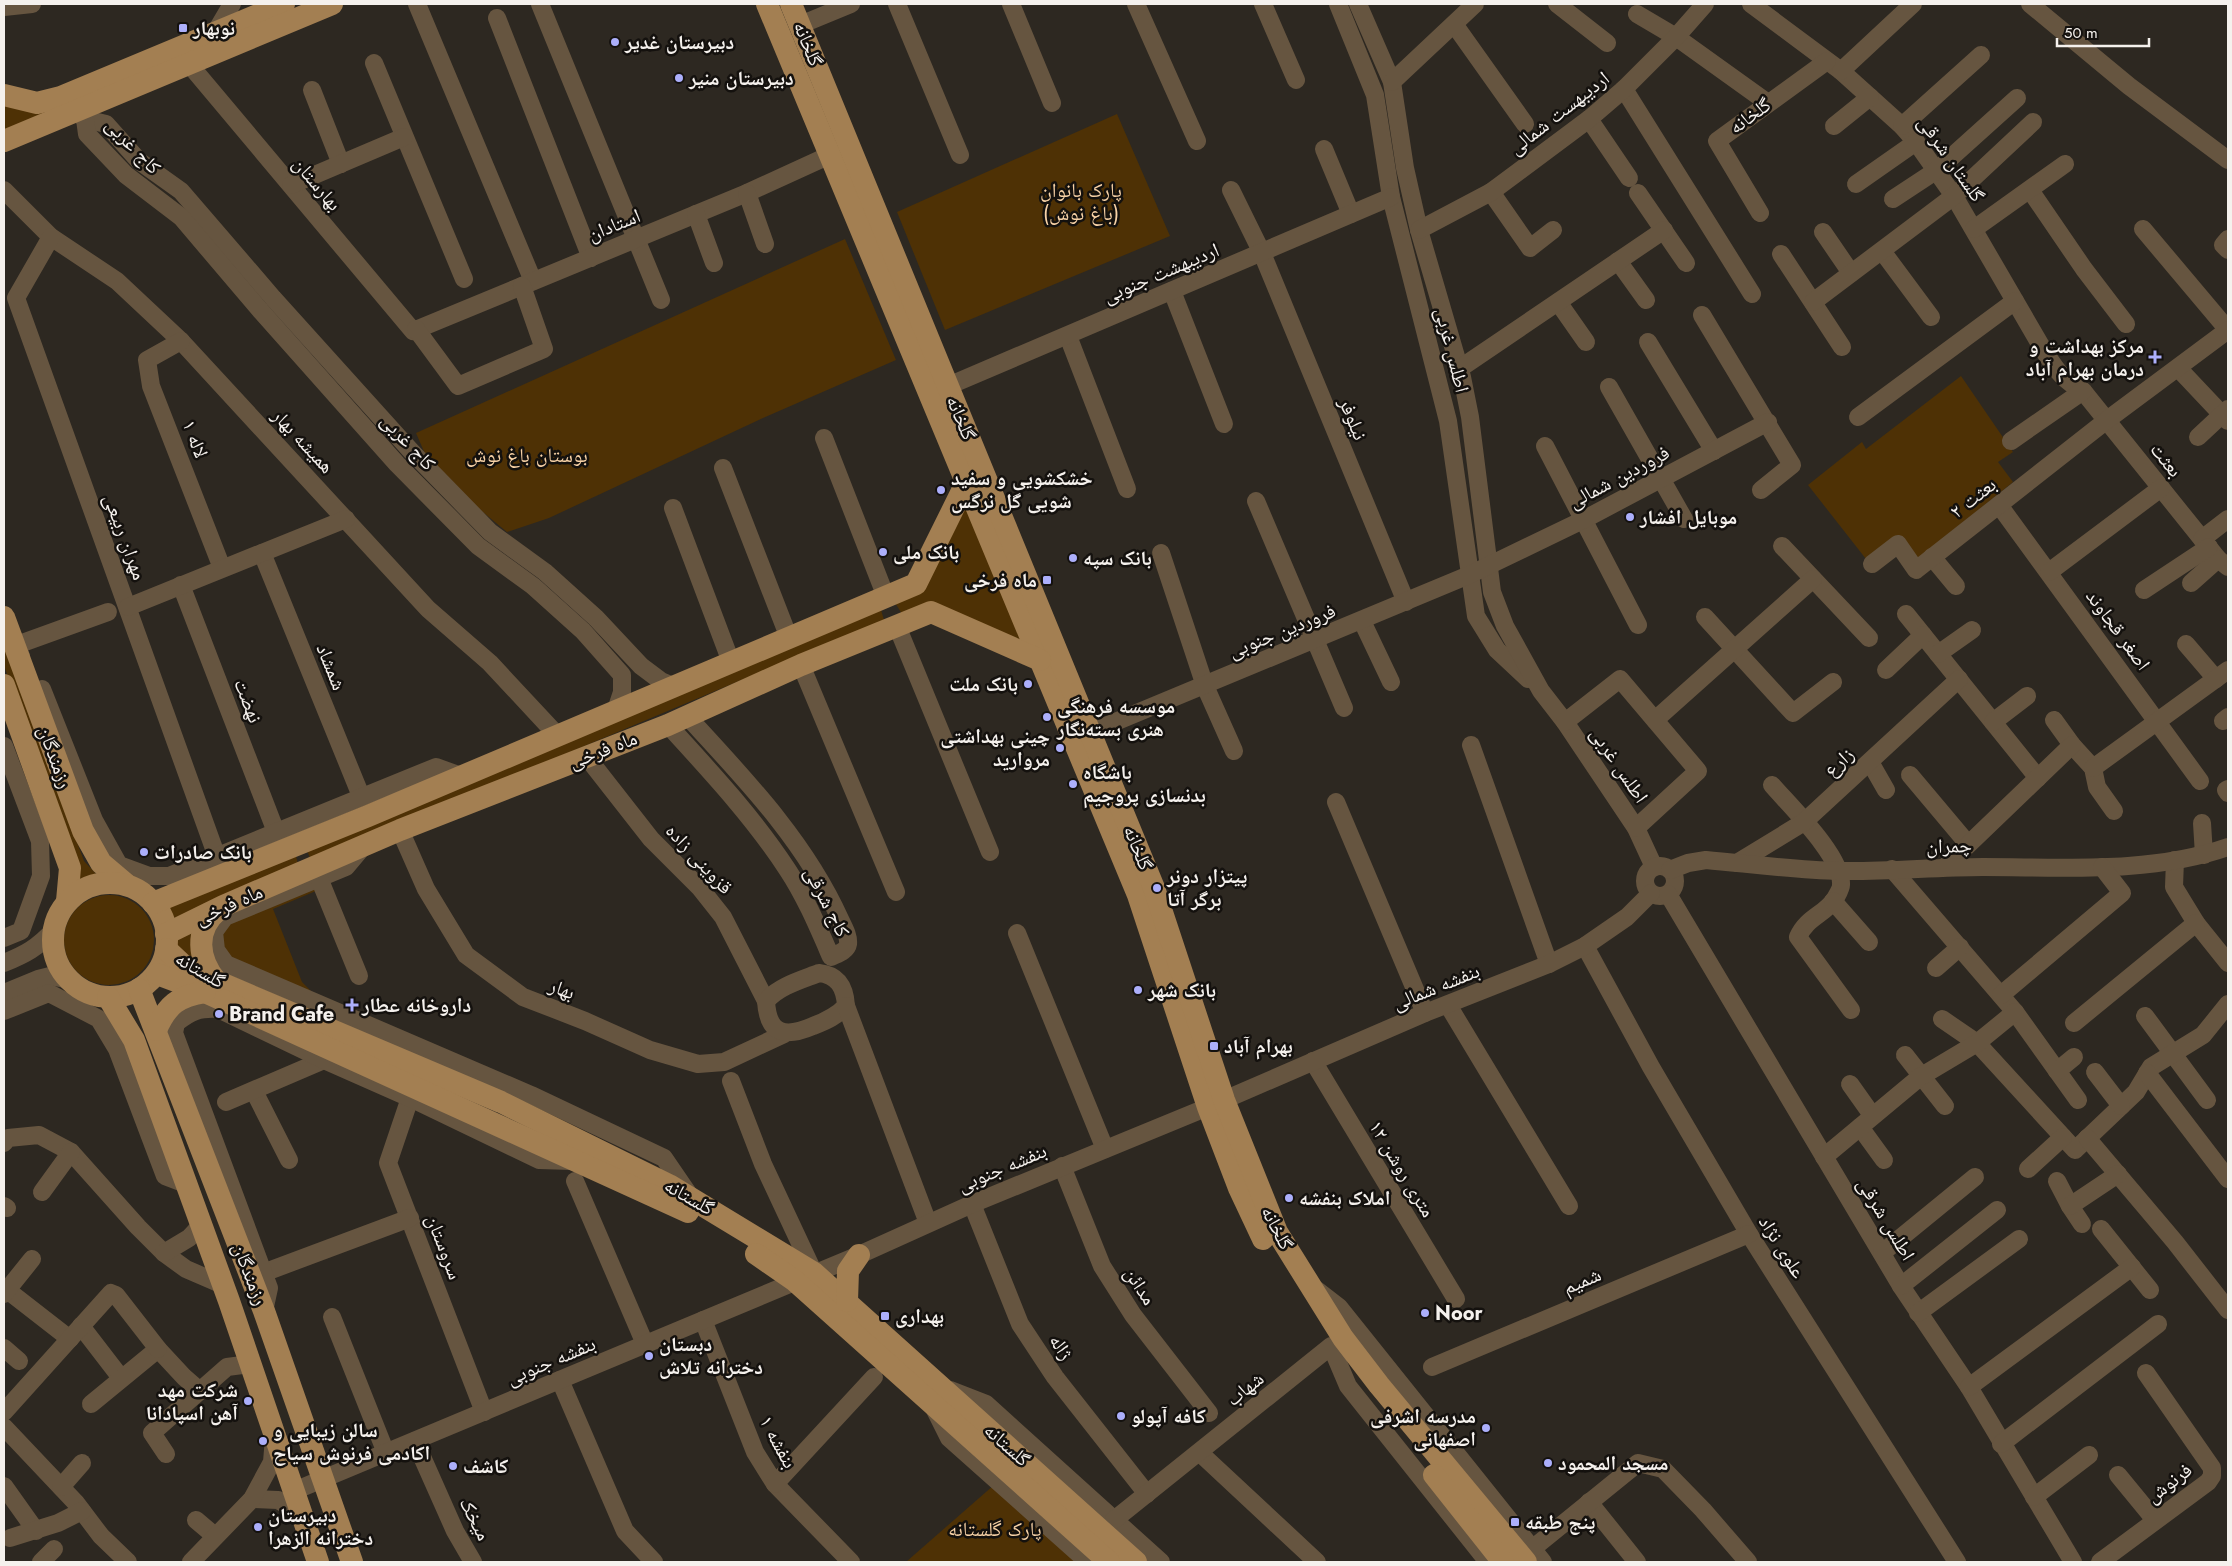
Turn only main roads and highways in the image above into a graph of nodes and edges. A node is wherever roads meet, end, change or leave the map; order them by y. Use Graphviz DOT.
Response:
graph roads {
  1 [pos="284,4"];
  2 [pos="332,4"];
  3 [pos="767,4"];
  4 [pos="791,4"];
  5 [pos="4,95"];
  6 [pos="74,109"];
  7 [pos="4,141"];
  8 [pos="966,483"];
  9 [pos="886,597"];
  10 [pos="4,617"];
  11 [pos="897,626"];
  12 [pos="1040,660"];
  13 [pos="4,685"];
  14 [pos="300,844"];
  15 [pos="314,874"];
  16 [pos="127,885"];
  17 [pos="67,902"];
  18 [pos="153,903"];
  19 [pos="223,906"];
  20 [pos="166,942"];
  21 [pos="157,974"];
  22 [pos="210,986"];
  23 [pos="140,989"];
  24 [pos="108,998"];
  25 [pos="156,1030"];
  26 [pos="1216,1104"];
  27 [pos="859,1254"];
  28 [pos="805,1277"];
  29 [pos="847,1301"];
  30 [pos="937,1394"];
  31 [pos="1534,1558"];
  32 [pos="318,1562"];
  33 [pos="352,1562"];
  34 [pos="1109,1562"];
  35 [pos="1136,1562"];
  36 [pos="1503,1562"];
  1 -- 6 [label="main road"];
  2 -- 6 [label="main road"];
  3 -- 8 [label="main road, گلخانه"];
  4 -- 26 [label="main road, گلخانه"];
  5 -- 6 [label="main road"];
  6 -- 7 [label="main road"];
  8 -- 9 [label="main road, ماه فرخی"];
  8 -- 12 [label="main road, گلخانه"];
  9 -- 11 [label="main road"];
  9 -- 14 [label="main road, ماه فرخی"];
  10 -- 16 [label="main road, رزمندگان"];
  11 -- 12 [label="main road, ماه فرخی"];
  11 -- 15 [label="main road, ماه فرخی"];
  12 -- 26 [label="main road, گلخانه"];
  13 -- 17 [label="main road, رزمندگان"];
  14 -- 15 [label="main road"];
  14 -- 18 [label="main road, ماه فرخی"];
  15 -- 19 [label="main road, ماه فرخی"];
  16 -- 17 [label="main road"];
  16 -- 18 [label="main road"];
  17 -- 24 [label="main road"];
  18 -- 20 [label="main road"];
  19 -- 20 [label="main road, ماه فرخی"];
  19 -- 22 [label="main road"];
  20 -- 21 [label="main road"];
  20 -- 22 [label="main road, گلستانه"];
  21 -- 22 [label="main road, گلستانه"];
  21 -- 23 [label="main road"];
  22 -- 25 [label="main road"];
  22 -- 28 [label="main road, گلستانه"];
  22 -- 28 [label="main road, گلستانه"];
  23 -- 24 [label="main road"];
  23 -- 25 [label="main road, رزمندگان"];
  24 -- 32 [label="main road, رزمندگان"];
  25 -- 33 [label="main road, رزمندگان"];
  26 -- 31 [label="main road, گلخانه"];
  26 -- 36 [label="main road, گلخانه"];
  27 -- 29 [label="main road"];
  28 -- 29 [label="main road, گلستانه"];
  28 -- 30 [label="main road, گلستانه"];
  29 -- 30 [label="main road, گلستانه"];
  30 -- 34 [label="main road, گلستانه"];
  30 -- 35 [label="main road, گلستانه"];
}
